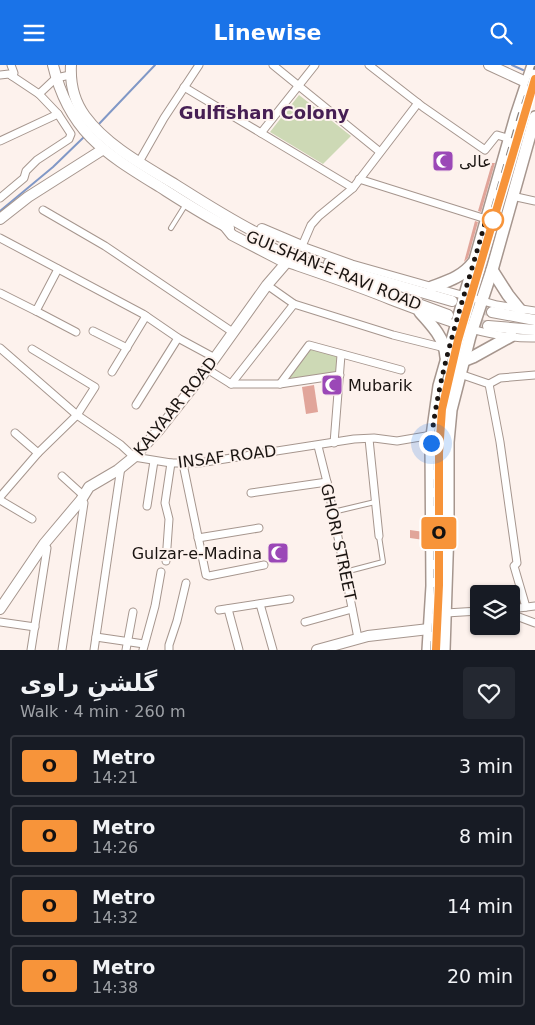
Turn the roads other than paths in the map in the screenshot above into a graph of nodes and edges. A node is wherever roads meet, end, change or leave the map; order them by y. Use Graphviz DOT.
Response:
graph roads {
  1 [pos="11,65"];
  2 [pos="53,65"];
  3 [pos="199,65"];
  4 [pos="273,65"];
  5 [pos="315,65"];
  6 [pos="369,65"];
  7 [pos="489,65"];
  8 [pos="533,65"];
  9 [pos="70,70"];
  10 [pos="0,75"];
  11 [pos="12,75"];
  12 [pos="56,78"];
  13 [pos="528,83"];
  14 [pos="299,86"];
  15 [pos="184,87"];
  16 [pos="39,94"];
  17 [pos="418,103"];
  18 [pos="58,113"];
  19 [pos="535,117"];
  20 [pos="85,125"];
  21 [pos="261,133"];
  22 [pos="510,139"];
  23 [pos="0,141"];
  24 [pos="100,148"];
  25 [pos="380,152"];
  26 [pos="139,162"];
  27 [pos="148,174"];
  28 [pos="359,179"];
  29 [pos="353,188"];
  30 [pos="512,196"];
  31 [pos="0,198"];
  32 [pos="535,201"];
  33 [pos="186,203"];
  34 [pos="43,210"];
  35 [pos="0,219"];
  36 [pos="486,219"];
  37 [pos="224,225"];
  38 [pos="246,227"];
  39 [pos="171,228"];
  40 [pos="0,239"];
  41 [pos="302,246"];
  42 [pos="474,260"];
  43 [pos="286,263"];
  44 [pos="58,269"];
  45 [pos="492,270"];
  46 [pos="268,285"];
  47 [pos="432,287"];
  48 [pos="0,293"];
  49 [pos="465,296"];
  50 [pos="481,300"];
  51 [pos="452,301"];
  52 [pos="294,303"];
  53 [pos="520,310"];
  54 [pos="36,311"];
  55 [pos="535,311"];
  56 [pos="420,312"];
  57 [pos="492,312"];
  58 [pos="448,315"];
  59 [pos="146,316"];
  60 [pos="535,320"];
  61 [pos="456,324"];
  62 [pos="488,326"];
  63 [pos="472,329"];
  64 [pos="535,330"];
  65 [pos="93,331"];
  66 [pos="76,333"];
  67 [pos="234,333"];
  68 [pos="512,336"];
  69 [pos="178,337"];
  70 [pos="535,338"];
  71 [pos="127,348"];
  72 [pos="32,349"];
  73 [pos="1,350"];
  74 [pos="446,353"];
  75 [pos="341,355"];
  76 [pos="214,358"];
  77 [pos="463,361"];
  78 [pos="207,369"];
  79 [pos="402,370"];
  80 [pos="112,372"];
  81 [pos="460,373"];
  82 [pos="340,375"];
  83 [pos="535,375"];
  84 [pos="231,384"];
  85 [pos="280,384"];
  86 [pos="489,384"];
  87 [pos="136,405"];
  88 [pos="77,415"];
  89 [pos="15,433"];
  90 [pos="432,435"];
  91 [pos="369,439"];
  92 [pos="334,443"];
  93 [pos="318,446"];
  94 [pos="38,453"];
  95 [pos="134,457"];
  96 [pos="154,461"];
  97 [pos="171,463"];
  98 [pos="183,464"];
  99 [pos="121,467"];
  100 [pos="62,476"];
  101 [pos="327,482"];
  102 [pos="251,493"];
  103 [pos="83,498"];
  104 [pos="0,499"];
  105 [pos="375,502"];
  106 [pos="147,506"];
  107 [pos="333,512"];
  108 [pos="32,519"];
  109 [pos="259,528"];
  110 [pos="379,537"];
  111 [pos="198,538"];
  112 [pos="44,544"];
  113 [pos="166,561"];
  114 [pos="264,565"];
  115 [pos="161,572"];
  116 [pos="345,572"];
  117 [pos="186,583"];
  118 [pos="290,599"];
  119 [pos="260,605"];
  120 [pos="535,606"];
  121 [pos="526,607"];
  122 [pos="520,608"];
  123 [pos="0,609"];
  124 [pos="228,609"];
  125 [pos="352,609"];
  126 [pos="219,610"];
  127 [pos="133,612"];
  128 [pos="470,612"];
  129 [pos="446,613"];
  130 [pos="520,617"];
  131 [pos="0,622"];
  132 [pos="305,622"];
  133 [pos="535,623"];
  134 [pos="35,627"];
  135 [pos="429,629"];
  136 [pos="96,637"];
  137 [pos="358,638"];
  138 [pos="128,642"];
  139 [pos="143,647"];
  140 [pos="31,650"];
  141 [pos="62,650"];
  142 [pos="94,650"];
  143 [pos="126,650"];
  144 [pos="169,650"];
  145 [pos="239,650"];
  146 [pos="273,650"];
  147 [pos="317,650"];
  148 [pos="428,650"];
  149 [pos="444,650"];
  1 -- 11 [label="street"];
  2 -- 12 [label="main road, GULSHAN-E-RAVI ROAD"];
  3 -- 15 [label="street"];
  4 -- 14 [label="street"];
  5 -- 14 [label="street"];
  6 -- 17 [label="street"];
  7 -- 13 [label="main road"];
  8 -- 13 [label="main road"];
  9 -- 12 [label="street"];
  9 -- 20 [label="main road, GULSHAN-E-RAVI ROAD"];
  10 -- 11 [label="street"];
  11 -- 16 [label="street"];
  12 -- 16 [label="street"];
  12 -- 20 [label="main road, GULSHAN-E-RAVI ROAD"];
  13 -- 22 [label="main road"];
  14 -- 21 [label="street"];
  14 -- 25 [label="street"];
  15 -- 21 [label="street"];
  15 -- 26 [label="street"];
  16 -- 18 [label="street"];
  17 -- 22 [label="street"];
  17 -- 25 [label="street"];
  18 -- 23 [label="street"];
  18 -- 31 [label="street"];
  19 -- 30 [label="main road"];
  20 -- 24 [label="main road, GULSHAN-E-RAVI ROAD"];
  20 -- 26 [label="main road, GULSHAN-E-RAVI ROAD"];
  21 -- 29 [label="street"];
  22 -- 36 [label="main road"];
  24 -- 27 [label="main road, GULSHAN-E-RAVI ROAD"];
  24 -- 35 [label="main road"];
  25 -- 28 [label="street"];
  26 -- 27 [label="main road, GULSHAN-E-RAVI ROAD"];
  27 -- 33 [label="main road, GULSHAN-E-RAVI ROAD"];
  27 -- 38 [label="main road, GULSHAN-E-RAVI ROAD"];
  28 -- 29 [label="street"];
  28 -- 36 [label="street"];
  29 -- 41 [label="street"];
  30 -- 32 [label="street"];
  30 -- 45 [label="main road"];
  33 -- 37 [label="main road, GULSHAN-E-RAVI ROAD"];
  33 -- 39 [label="lane"];
  34 -- 67 [label="street"];
  36 -- 42 [label="main road"];
  37 -- 43 [label="main road"];
  37 -- 58 [label="main road, GULSHAN-E-RAVI ROAD"];
  38 -- 41 [label="main road"];
  38 -- 51 [label="main road, GULSHAN-E-RAVI ROAD"];
  40 -- 44 [label="street"];
  41 -- 47 [label="street"];
  42 -- 47 [label="main road"];
  42 -- 49 [label="main road"];
  43 -- 46 [label="main road, KALYAAR ROAD"];
  43 -- 56 [label="street"];
  44 -- 54 [label="street"];
  44 -- 59 [label="street"];
  45 -- 50 [label="main road"];
  45 -- 53 [label="main road"];
  46 -- 52 [label="street"];
  46 -- 67 [label="main road, KALYAAR ROAD"];
  47 -- 49 [label="street"];
  48 -- 54 [label="street"];
  49 -- 50 [label="street"];
  49 -- 61 [label="main road"];
  50 -- 53 [label="street"];
  50 -- 63 [label="main road"];
  52 -- 74 [label="street"];
  52 -- 84 [label="street"];
  53 -- 55 [label="street"];
  54 -- 66 [label="street"];
  56 -- 61 [label="street"];
  56 -- 74 [label="main road"];
  57 -- 60 [label="main road"];
  59 -- 69 [label="street"];
  59 -- 71 [label="street"];
  61 -- 63 [label="street"];
  61 -- 74 [label="main road"];
  62 -- 64 [label="main road"];
  63 -- 68 [label="street"];
  63 -- 77 [label="main road"];
  65 -- 71 [label="street"];
  67 -- 76 [label="main road, KALYAAR ROAD"];
  68 -- 70 [label="street"];
  68 -- 77 [label="main road"];
  69 -- 76 [label="street"];
  69 -- 87 [label="street"];
  71 -- 80 [label="street"];
  72 -- 88 [label="street"];
  73 -- 88 [label="street, INSAF ROAD"];
  74 -- 90 [label="main road"];
  75 -- 79 [label="street"];
  75 -- 82 [label="street"];
  75 -- 85 [label="street"];
  76 -- 78 [label="main road, KALYAAR ROAD"];
  77 -- 81 [label="main road"];
  78 -- 84 [label="street"];
  78 -- 95 [label="main road, KALYAAR ROAD"];
  81 -- 86 [label="street"];
  81 -- 129 [label="main road"];
  82 -- 85 [label="street"];
  82 -- 92 [label="street"];
  83 -- 86 [label="street"];
  84 -- 85 [label="street"];
  86 -- 121 [label="street"];
  88 -- 94 [label="street"];
  88 -- 95 [label="street, INSAF ROAD"];
  89 -- 94 [label="street"];
  90 -- 91 [label="street, INSAF ROAD"];
  90 -- 135 [label="main road"];
  91 -- 92 [label="street, INSAF ROAD"];
  91 -- 105 [label="street"];
  92 -- 93 [label="street, INSAF ROAD"];
  93 -- 98 [label="street, INSAF ROAD"];
  93 -- 101 [label="street, GHORI STREET"];
  94 -- 104 [label="street"];
  95 -- 96 [label="street, INSAF ROAD"];
  95 -- 99 [label="main road, KALYAAR ROAD"];
  96 -- 97 [label="street, INSAF ROAD"];
  96 -- 106 [label="street"];
  97 -- 98 [label="street, INSAF ROAD"];
  97 -- 113 [label="street"];
  98 -- 111 [label="street"];
  99 -- 103 [label="main road, KALYAAR ROAD"];
  99 -- 136 [label="street"];
  100 -- 103 [label="street"];
  101 -- 102 [label="street"];
  101 -- 107 [label="street, GHORI STREET"];
  103 -- 112 [label="main road, KALYAAR ROAD"];
  103 -- 141 [label="street"];
  104 -- 108 [label="street"];
  105 -- 107 [label="lane"];
  105 -- 110 [label="street"];
  107 -- 116 [label="street, GHORI STREET"];
  109 -- 111 [label="street"];
  110 -- 116 [label="lane"];
  111 -- 114 [label="street"];
  112 -- 123 [label="main road, KALYAAR ROAD"];
  112 -- 134 [label="street"];
  115 -- 139 [label="street"];
  116 -- 125 [label="street, GHORI STREET"];
  117 -- 144 [label="street"];
  118 -- 119 [label="street"];
  119 -- 124 [label="street"];
  119 -- 146 [label="street"];
  120 -- 121 [label="street"];
  121 -- 122 [label="street"];
  124 -- 126 [label="street"];
  124 -- 145 [label="street"];
  125 -- 132 [label="street"];
  125 -- 137 [label="street, GHORI STREET"];
  127 -- 138 [label="street"];
  128 -- 129 [label="street"];
  129 -- 149 [label="main road"];
  130 -- 133 [label="street"];
  131 -- 134 [label="street"];
  134 -- 140 [label="street"];
  135 -- 137 [label="main road"];
  135 -- 148 [label="main road"];
  136 -- 138 [label="street"];
  136 -- 142 [label="street"];
  137 -- 147 [label="main road"];
  138 -- 139 [label="street"];
  138 -- 143 [label="street"];
}
